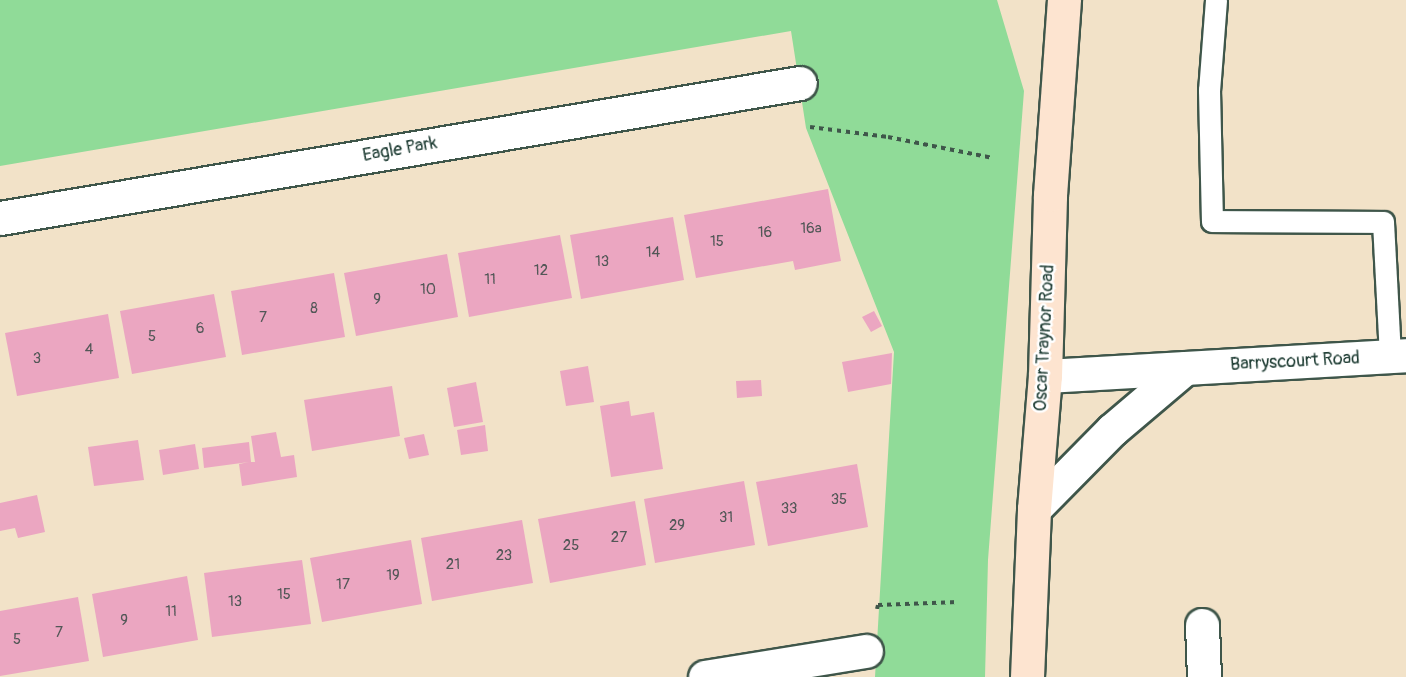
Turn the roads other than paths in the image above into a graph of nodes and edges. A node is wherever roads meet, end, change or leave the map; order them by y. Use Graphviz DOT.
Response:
graph roads {
  1 [pos="1064,0"];
  2 [pos="1216,0"];
  3 [pos="800,83"];
  4 [pos="0,218"];
  5 [pos="1398,356"];
  6 [pos="1185,368"];
  7 [pos="1045,376"];
  8 [pos="1034,509"];
  9 [pos="1202,625"];
  10 [pos="866,651"];
  11 [pos="705,677"];
  12 [pos="1027,677"];
  13 [pos="1204,677"];
  1 -- 7 [label="main road, Oscar Traynor Road"];
  2 -- 5 [label="lane"];
  3 -- 4 [label="street, Eagle Park"];
  5 -- 6 [label="street, Barryscourt Road"];
  6 -- 7 [label="street, Barryscourt Road"];
  6 -- 8 [label="street"];
  7 -- 8 [label="main road, Oscar Traynor Road"];
  8 -- 12 [label="main road, Oscar Traynor Road"];
  9 -- 13 [label="street"];
  10 -- 11 [label="street"];
}
